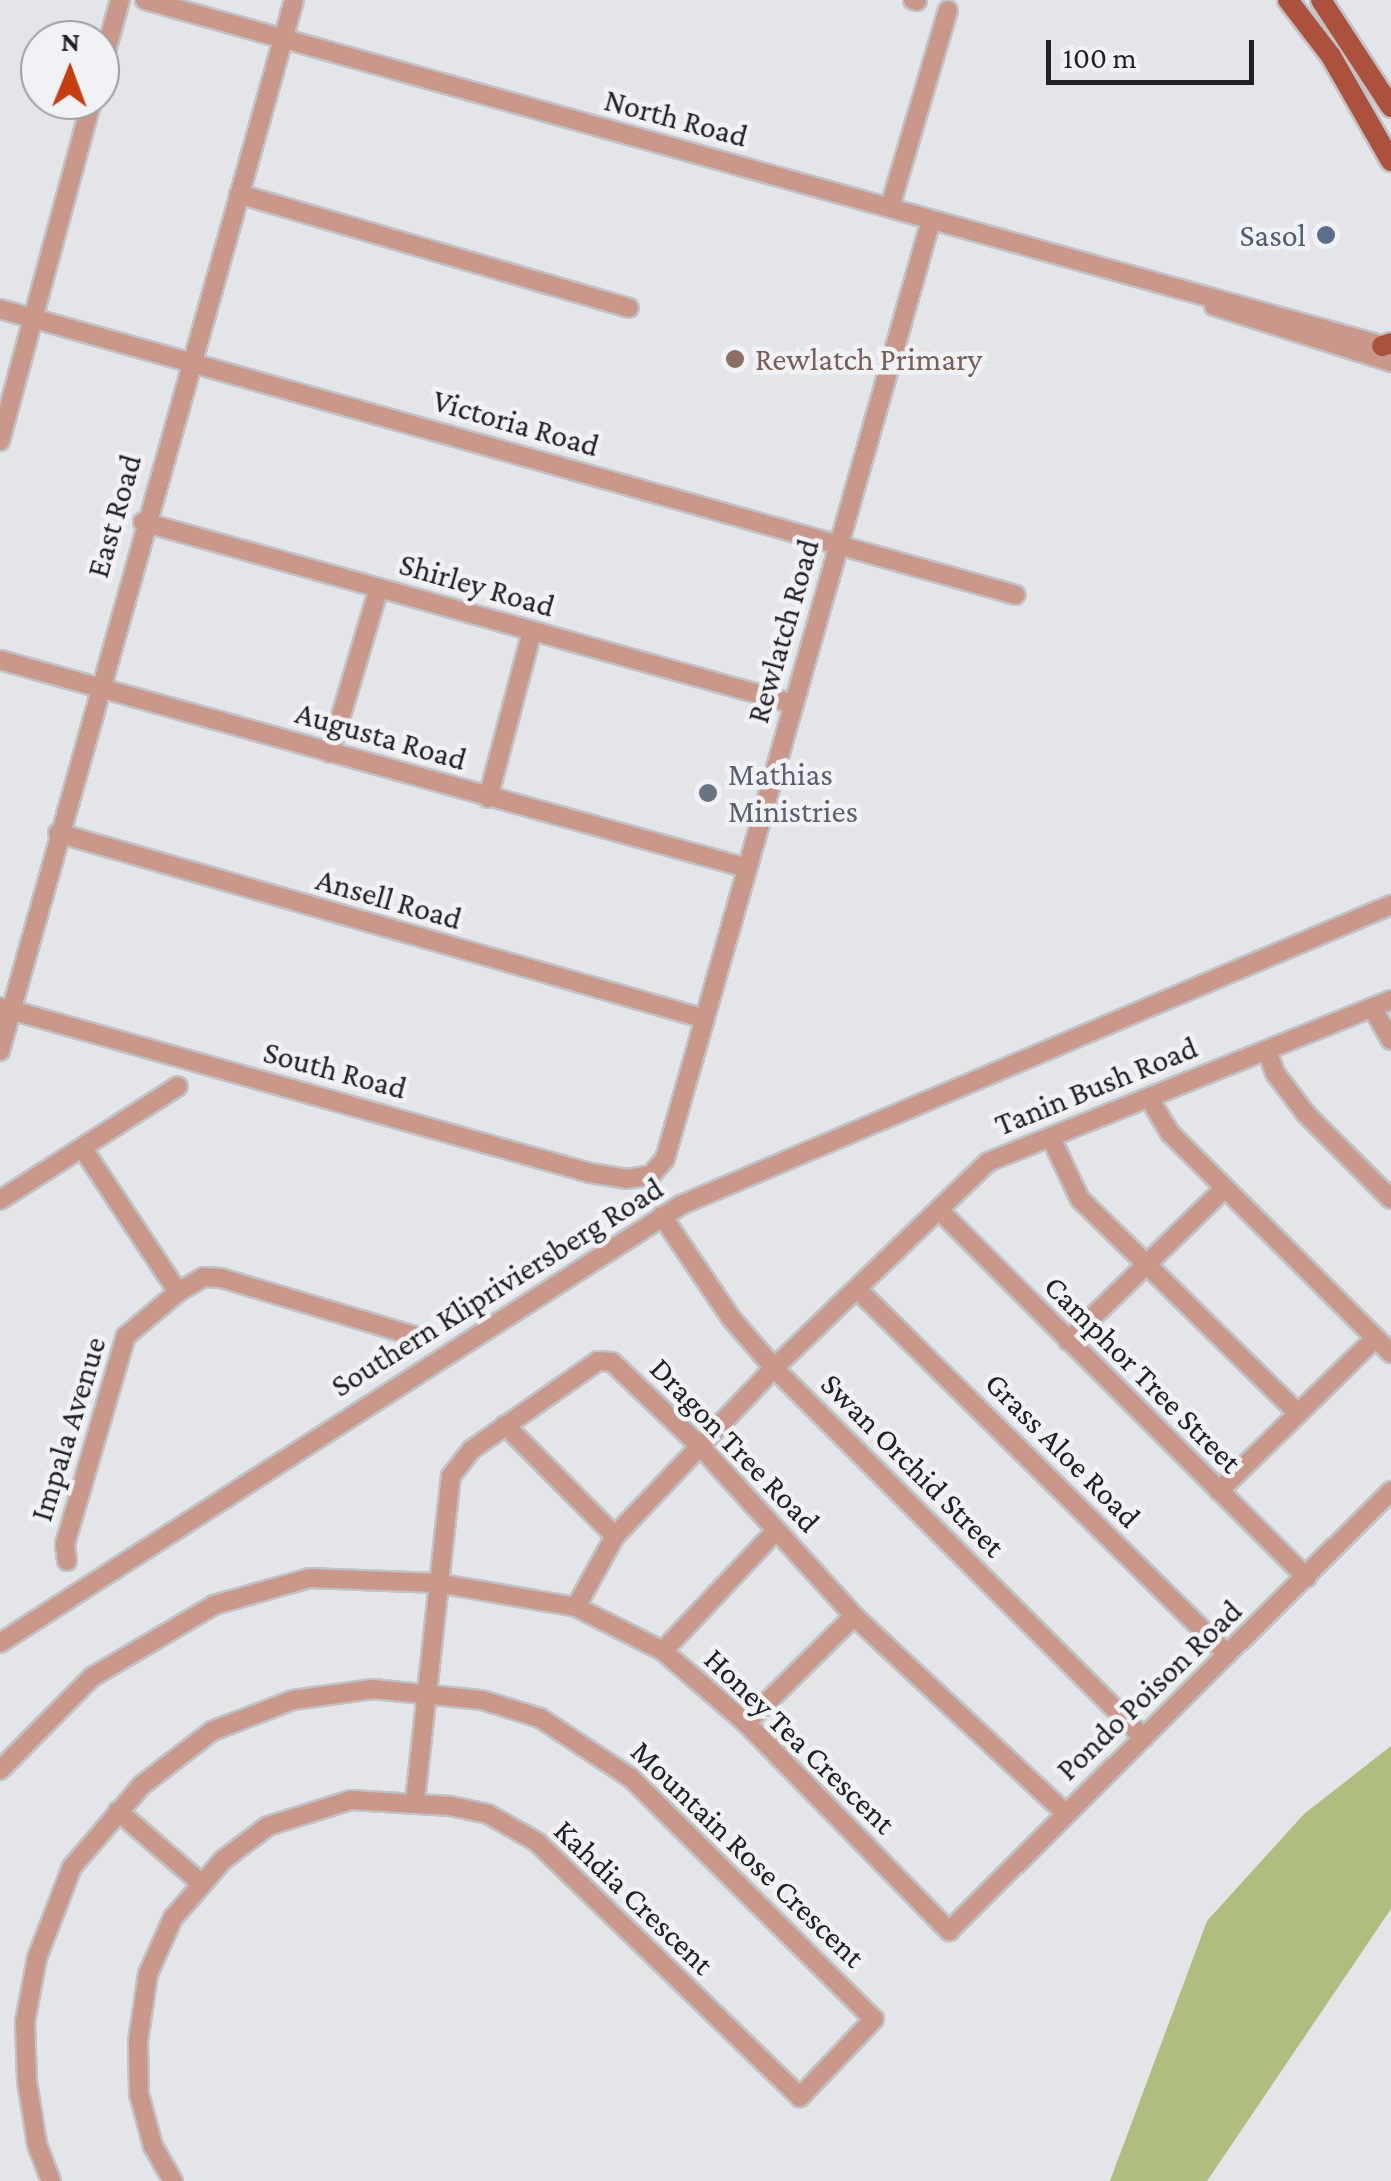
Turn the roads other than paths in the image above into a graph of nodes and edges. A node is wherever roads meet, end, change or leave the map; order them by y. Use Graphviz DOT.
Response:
graph roads {
  1 [pos="145,0"];
  2 [pos="294,0"];
  3 [pos="1288,0"];
  4 [pos="1320,0"];
  5 [pos="948,10"];
  6 [pos="284,39"];
  7 [pos="1391,107"];
  8 [pos="87,120"];
  9 [pos="1391,162"];
  10 [pos="238,194"];
  11 [pos="890,207"];
  12 [pos="932,220"];
  13 [pos="0,308"];
  14 [pos="629,308"];
  15 [pos="34,318"];
  16 [pos="1389,350"];
  17 [pos="189,362"];
  18 [pos="0,442"];
  19 [pos="143,522"];
  20 [pos="838,547"];
  21 [pos="379,588"];
  22 [pos="1016,596"];
  23 [pos="532,632"];
  24 [pos="0,660"];
  25 [pos="98,688"];
  26 [pos="794,704"];
  27 [pos="330,753"];
  28 [pos="488,798"];
  29 [pos="58,834"];
  30 [pos="747,868"];
  31 [pos="1391,905"];
  32 [pos="1391,1000"];
  33 [pos="6,1009"];
  34 [pos="1373,1009"];
  35 [pos="704,1018"];
  36 [pos="1391,1040"];
  37 [pos="1267,1050"];
  38 [pos="0,1051"];
  39 [pos="178,1086"];
  40 [pos="1149,1098"];
  41 [pos="1051,1138"];
  42 [pos="82,1149"];
  43 [pos="655,1172"];
  44 [pos="1225,1188"];
  45 [pos="1391,1198"];
  46 [pos="0,1200"];
  47 [pos="939,1210"];
  48 [pos="662,1216"];
  49 [pos="1147,1265"];
  50 [pos="857,1290"];
  51 [pos="178,1292"];
  52 [pos="418,1337"];
  53 [pos="1376,1338"];
  54 [pos="1068,1341"];
  55 [pos="1391,1353"];
  56 [pos="774,1368"];
  57 [pos="1298,1412"];
  58 [pos="505,1425"];
  59 [pos="700,1447"];
  60 [pos="1219,1491"];
  61 [pos="1391,1492"];
  62 [pos="774,1533"];
  63 [pos="614,1536"];
  64 [pos="67,1561"];
  65 [pos="1307,1578"];
  66 [pos="437,1583"];
  67 [pos="576,1608"];
  68 [pos="854,1616"];
  69 [pos="0,1644"];
  70 [pos="663,1652"];
  71 [pos="1226,1654"];
  72 [pos="426,1694"];
  73 [pos="746,1723"];
  74 [pos="1144,1738"];
  75 [pos="0,1770"];
  76 [pos="415,1801"];
  77 [pos="118,1811"];
  78 [pos="1065,1813"];
  79 [pos="202,1884"];
  80 [pos="949,1931"];
  81 [pos="800,2097"];
  82 [pos="51,2181"];
  83 [pos="173,2181"];
  1 -- 6 [label="street, North Road"];
  2 -- 6 [label="street, East Road"];
  3 -- 9 [label="main road"];
  4 -- 7 [label="main road"];
  5 -- 11 [label="street"];
  6 -- 10 [label="street, East Road"];
  6 -- 11 [label="street, North Road"];
  8 -- 15 [label="street"];
  10 -- 14 [label="street"];
  10 -- 17 [label="street, East Road"];
  11 -- 12 [label="street, North Road"];
  12 -- 16 [label="street, North Road"];
  12 -- 20 [label="street, Rewlatch Road"];
  13 -- 15 [label="street, Victoria Road"];
  15 -- 17 [label="street, Victoria Road"];
  15 -- 18 [label="street"];
  17 -- 19 [label="street, East Road"];
  17 -- 20 [label="street, Victoria Road"];
  19 -- 21 [label="street, Shirley Road"];
  19 -- 25 [label="street, East Road"];
  20 -- 22 [label="street, Victoria Road"];
  20 -- 26 [label="street, Rewlatch Road"];
  21 -- 23 [label="street, Shirley Road"];
  21 -- 27 [label="street"];
  23 -- 26 [label="street, Shirley Road"];
  23 -- 28 [label="street"];
  24 -- 25 [label="street, Augusta Road"];
  25 -- 27 [label="street, Augusta Road"];
  25 -- 29 [label="street, East Road"];
  26 -- 30 [label="street, Rewlatch Road"];
  27 -- 28 [label="street, Augusta Road"];
  28 -- 30 [label="street, Augusta Road"];
  29 -- 33 [label="street, East Road"];
  29 -- 35 [label="street, Ansell Road"];
  30 -- 35 [label="street, Rewlatch Road"];
  31 -- 48 [label="street, Southern Klipriviersberg Road"];
  32 -- 34 [label="street, Tanin Bush Road"];
  33 -- 38 [label="street, East Road"];
  33 -- 43 [label="street, South Road"];
  34 -- 36 [label="street"];
  34 -- 37 [label="street, Tanin Bush Road"];
  35 -- 43 [label="street, Rewlatch Road"];
  37 -- 40 [label="street, Tanin Bush Road"];
  37 -- 45 [label="street"];
  39 -- 42 [label="street"];
  40 -- 41 [label="street, Tanin Bush Road"];
  40 -- 44 [label="street"];
  41 -- 47 [label="street, Tanin Bush Road"];
  41 -- 49 [label="street"];
  42 -- 46 [label="street"];
  42 -- 51 [label="street"];
  44 -- 49 [label="street"];
  44 -- 53 [label="street"];
  47 -- 50 [label="street, Tanin Bush Road"];
  47 -- 54 [label="street, Camphor Tree Street"];
  48 -- 56 [label="street, Swan Orchid Street"];
  48 -- 69 [label="street, Southern Klipriviersberg Road"];
  49 -- 54 [label="street"];
  49 -- 57 [label="street"];
  50 -- 56 [label="street, Tanin Bush Road"];
  50 -- 71 [label="street, Grass Aloe Road"];
  51 -- 52 [label="street, Impala Avenue"];
  51 -- 64 [label="street, Impala Avenue"];
  53 -- 55 [label="street"];
  53 -- 57 [label="street"];
  54 -- 60 [label="street, Camphor Tree Street"];
  56 -- 59 [label="street, Tanin Bush Road"];
  56 -- 74 [label="street, Swan Orchid Street"];
  57 -- 60 [label="street"];
  58 -- 59 [label="street, Dragon Tree Road"];
  58 -- 63 [label="street"];
  58 -- 66 [label="street, Dragon Tree Road"];
  59 -- 62 [label="street, Dragon Tree Road"];
  59 -- 63 [label="street, Tanin Bush Road"];
  60 -- 65 [label="street, Camphor Tree Street"];
  61 -- 65 [label="street, Pondo Poison Road"];
  62 -- 68 [label="street, Dragon Tree Road"];
  62 -- 70 [label="street"];
  63 -- 67 [label="street, Tanin Bush Road"];
  65 -- 71 [label="street, Pondo Poison Road"];
  66 -- 67 [label="street, Honey Tea Crescent"];
  66 -- 72 [label="street, Dragon Tree Road"];
  66 -- 75 [label="street, Honey Tea Crescent"];
  67 -- 70 [label="street, Honey Tea Crescent"];
  68 -- 73 [label="street"];
  68 -- 78 [label="street, Dragon Tree Road"];
  70 -- 73 [label="street, Honey Tea Crescent"];
  71 -- 74 [label="street, Pondo Poison Road"];
  72 -- 76 [label="street, Dragon Tree Road"];
  72 -- 77 [label="street, Mountain Rose Crescent"];
  72 -- 81 [label="street, Mountain Rose Crescent"];
  73 -- 80 [label="street, Honey Tea Crescent"];
  74 -- 78 [label="street, Pondo Poison Road"];
  76 -- 79 [label="street, Kahdia Crescent"];
  76 -- 81 [label="street, Kahdia Crescent"];
  77 -- 79 [label="street"];
  77 -- 82 [label="street, Mountain Rose Crescent"];
  78 -- 80 [label="street, Pondo Poison Road"];
  79 -- 83 [label="street, Kahdia Crescent"];
}
